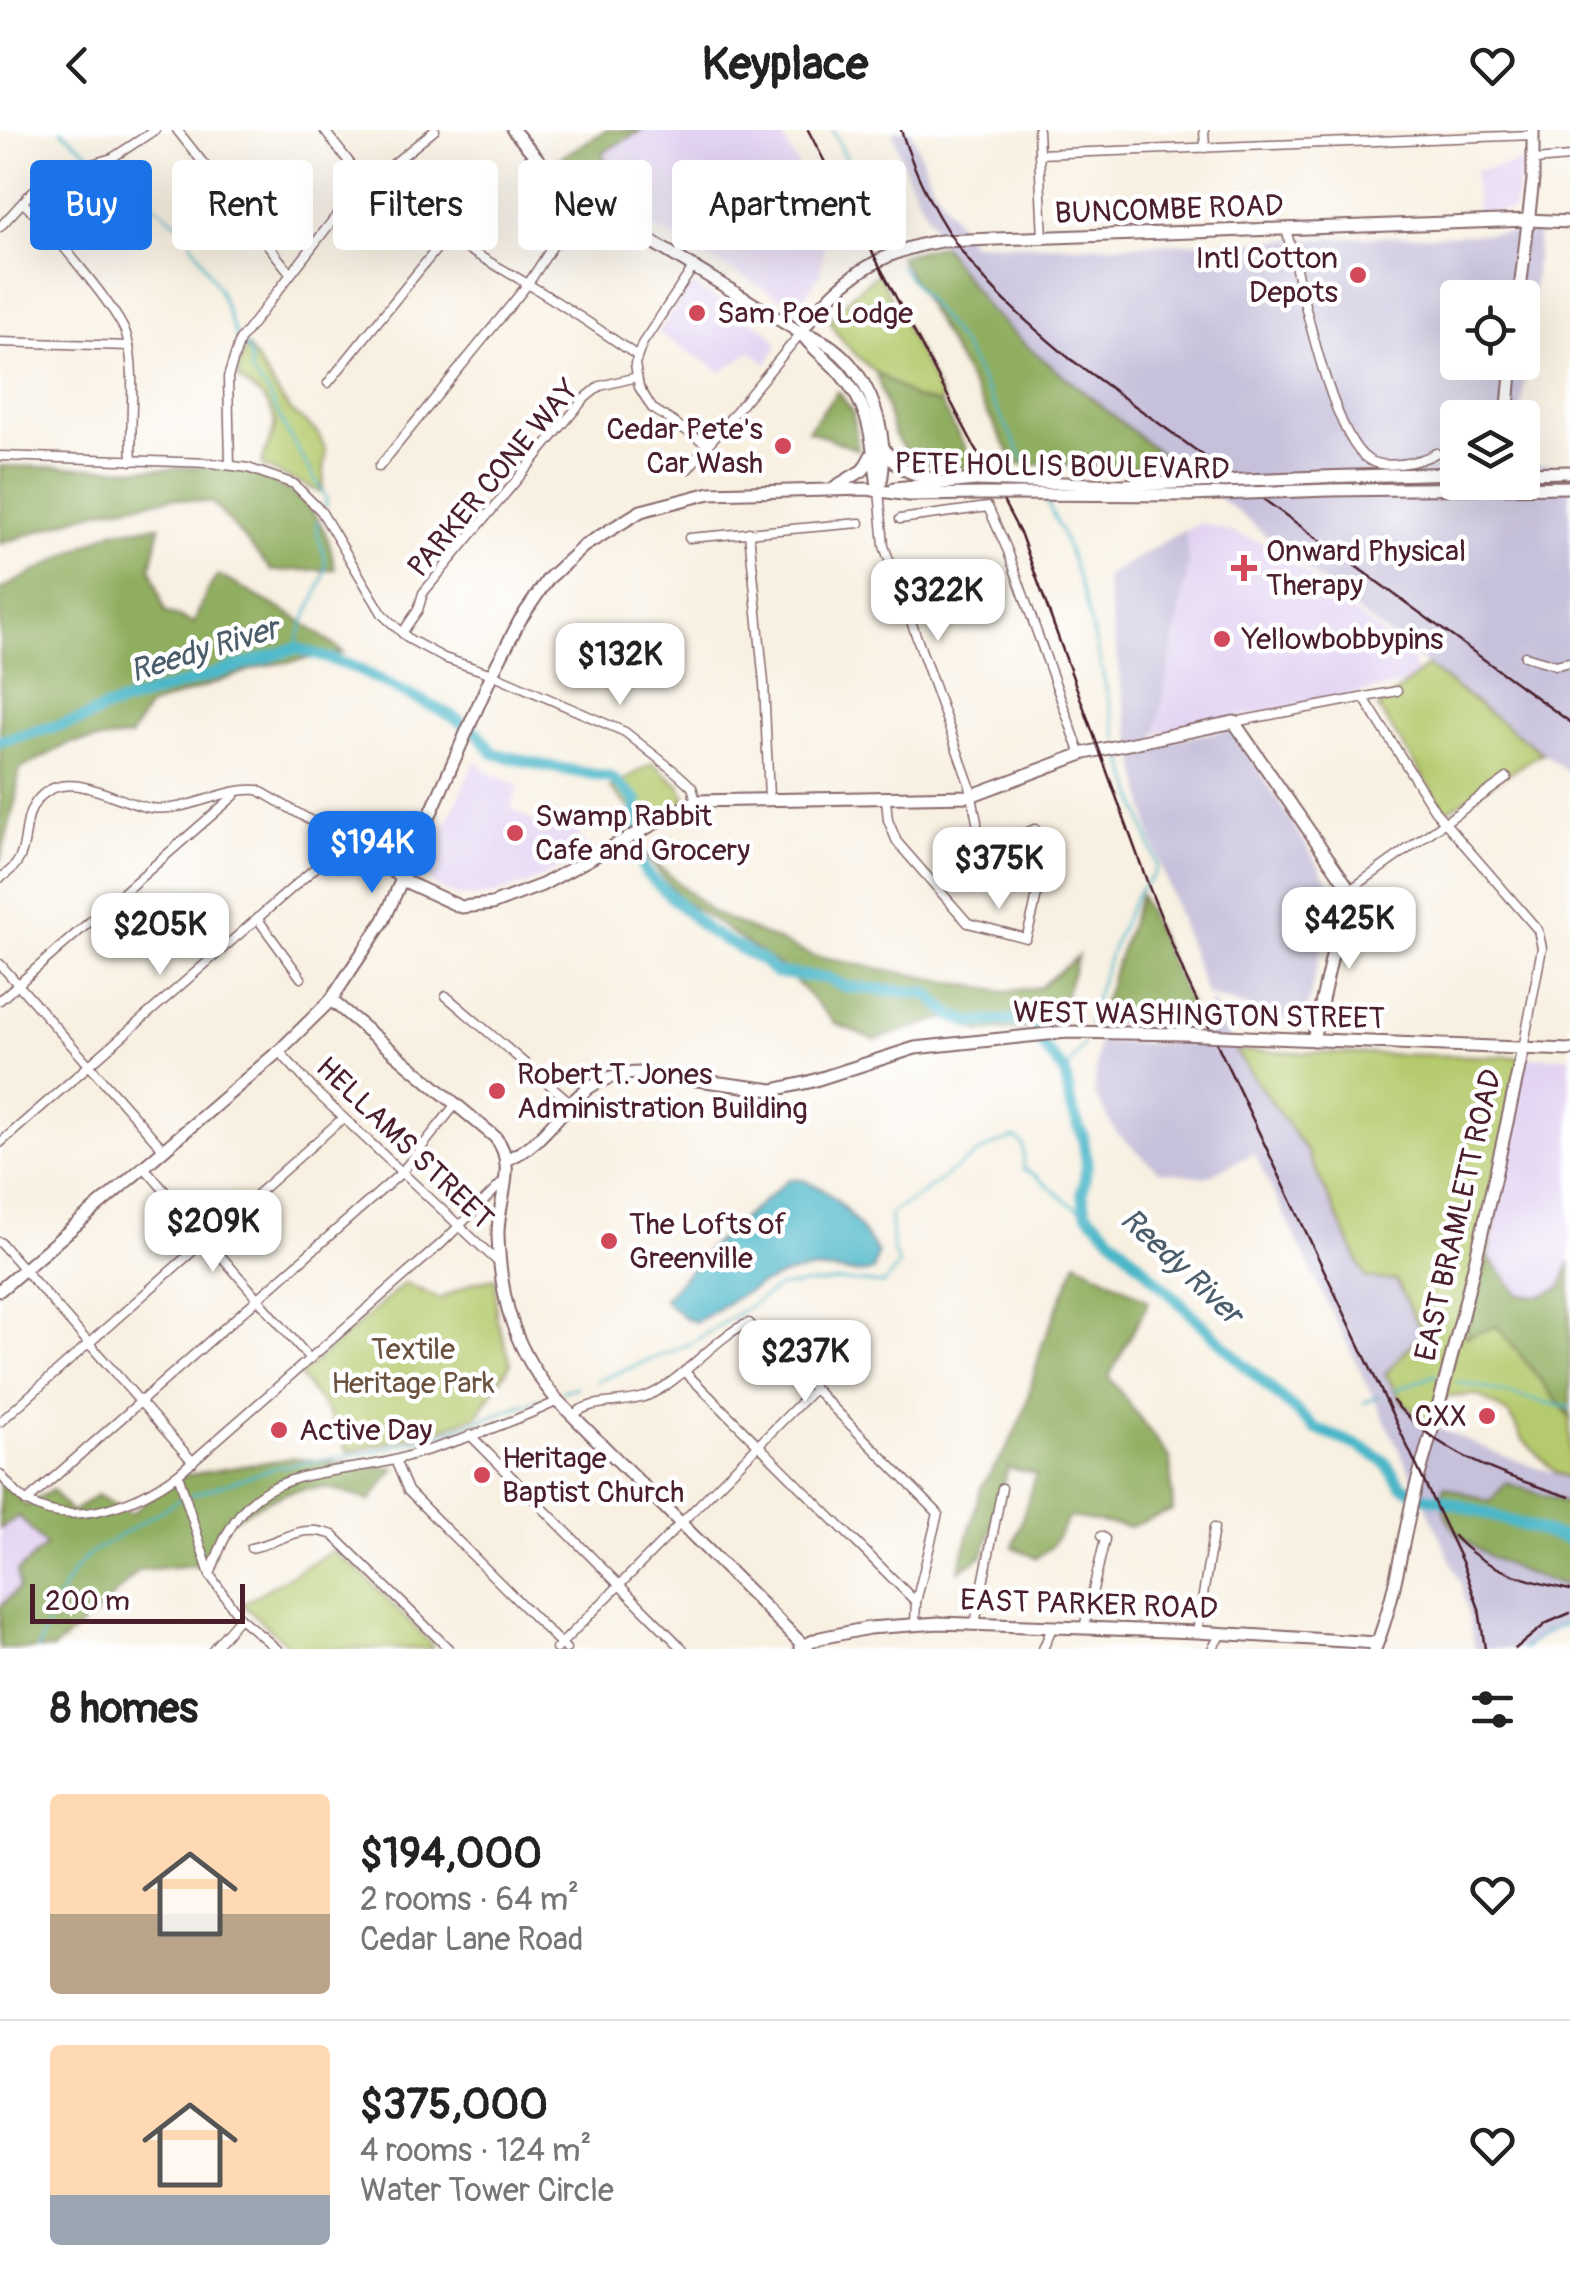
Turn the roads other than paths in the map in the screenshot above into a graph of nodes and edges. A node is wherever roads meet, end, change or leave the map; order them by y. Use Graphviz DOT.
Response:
graph roads {
  1 [pos="156,130"];
  2 [pos="177,130"];
  3 [pos="324,130"];
  4 [pos="435,130"];
  5 [pos="514,130"];
  6 [pos="1038,130"];
  7 [pos="1204,130"];
  8 [pos="1369,130"];
  9 [pos="1533,133"];
  10 [pos="1370,141"];
  11 [pos="1205,148"];
  12 [pos="1039,154"];
  13 [pos="1570,157"];
  14 [pos="347,160"];
  15 [pos="398,160"];
  16 [pos="537,160"];
  17 [pos="1534,160"];
  18 [pos="22,203"];
  19 [pos="333,220"];
  20 [pos="1529,220"];
  21 [pos="1570,222"];
  22 [pos="0,227"];
  23 [pos="1286,230"];
  24 [pos="1043,239"];
  25 [pos="652,244"];
  26 [pos="436,250"];
  27 [pos="471,250"];
  28 [pos="550,250"];
  29 [pos="692,268"];
  30 [pos="290,273"];
  31 [pos="1521,280"];
  32 [pos="528,284"];
  33 [pos="801,333"];
  34 [pos="0,342"];
  35 [pos="129,346"];
  36 [pos="636,354"];
  37 [pos="637,377"];
  38 [pos="328,383"];
  39 [pos="708,445"];
  40 [pos="878,448"];
  41 [pos="1436,453"];
  42 [pos="0,456"];
  43 [pos="132,461"];
  44 [pos="230,466"];
  45 [pos="379,467"];
  46 [pos="688,469"];
  47 [pos="1570,472"];
  48 [pos="1540,473"];
  49 [pos="1440,474"];
  50 [pos="946,483"];
  51 [pos="1440,487"];
  52 [pos="1540,487"];
  53 [pos="1570,488"];
  54 [pos="830,489"];
  55 [pos="879,490"];
  56 [pos="985,500"];
  57 [pos="900,519"];
  58 [pos="860,523"];
  59 [pos="749,532"];
  60 [pos="689,538"];
  61 [pos="402,633"];
  62 [pos="1525,656"];
  63 [pos="1570,662"];
  64 [pos="492,674"];
  65 [pos="1398,691"];
  66 [pos="1364,698"];
  67 [pos="1234,722"];
  68 [pos="1081,754"];
  69 [pos="1507,778"];
  70 [pos="238,794"];
  71 [pos="970,796"];
  72 [pos="769,798"];
  73 [pos="696,800"];
  74 [pos="886,800"];
  75 [pos="1443,821"];
  76 [pos="346,840"];
  77 [pos="0,878"];
  78 [pos="402,880"];
  79 [pos="1350,890"];
  80 [pos="257,918"];
  81 [pos="0,964"];
  82 [pos="301,978"];
  83 [pos="18,984"];
  84 [pos="446,996"];
  85 [pos="0,1000"];
  86 [pos="331,1000"];
  87 [pos="1313,1040"];
  88 [pos="1522,1049"];
  89 [pos="1570,1050"];
  90 [pos="279,1051"];
  91 [pos="88,1065"];
  92 [pos="570,1102"];
  93 [pos="456,1104"];
  94 [pos="343,1118"];
  95 [pos="0,1142"];
  96 [pos="164,1150"];
  97 [pos="507,1159"];
  98 [pos="144,1167"];
  99 [pos="401,1173"];
  100 [pos="504,1181"];
  101 [pos="458,1228"];
  102 [pos="205,1238"];
  103 [pos="0,1242"];
  104 [pos="501,1265"];
  105 [pos="24,1269"];
  106 [pos="0,1290"];
  107 [pos="257,1298"];
  108 [pos="88,1342"];
  109 [pos="310,1359"];
  110 [pos="684,1372"];
  111 [pos="814,1388"];
  112 [pos="140,1402"];
  113 [pos="558,1402"];
  114 [pos="573,1416"];
  115 [pos="0,1422"];
  116 [pos="470,1435"];
  117 [pos="760,1444"];
  118 [pos="395,1460"];
  119 [pos="192,1462"];
  120 [pos="0,1474"];
  121 [pos="178,1474"];
  122 [pos="1002,1488"];
  123 [pos="26,1502"];
  124 [pos="680,1524"];
  125 [pos="1214,1528"];
  126 [pos="1101,1536"];
  127 [pos="252,1548"];
  128 [pos="210,1576"];
  129 [pos="619,1586"];
  130 [pos="916,1602"];
  131 [pos="240,1618"];
  132 [pos="916,1623"];
  133 [pos="975,1624"];
  134 [pos="1052,1628"];
  135 [pos="1084,1628"];
  136 [pos="1197,1632"];
  137 [pos="1221,1634"];
  138 [pos="1376,1646"];
  139 [pos="561,1647"];
  140 [pos="802,1648"];
  141 [pos="212,1649"];
  142 [pos="277,1649"];
  143 [pos="448,1649"];
  144 [pos="683,1649"];
  145 [pos="1043,1649"];
  146 [pos="1212,1649"];
  1 -- 18 [label="street"];
  2 -- 30 [label="street"];
  3 -- 14 [label="street"];
  4 -- 15 [label="street"];
  5 -- 16 [label="street"];
  6 -- 12 [label="street"];
  7 -- 11 [label="street"];
  8 -- 10 [label="street"];
  9 -- 10 [label="street"];
  9 -- 17 [label="street"];
  10 -- 11 [label="street"];
  11 -- 12 [label="street"];
  12 -- 24 [label="street"];
  13 -- 17 [label="street"];
  17 -- 20 [label="street"];
  18 -- 22 [label="street"];
  18 -- 35 [label="street"];
  19 -- 30 [label="street"];
  20 -- 21 [label="street, BUNCOMBE ROAD"];
  20 -- 23 [label="street, BUNCOMBE ROAD"];
  20 -- 31 [label="street"];
  23 -- 24 [label="street, BUNCOMBE ROAD"];
  23 -- 41 [label="street"];
  24 -- 33 [label="street, BUNCOMBE ROAD"];
  25 -- 29 [label="street"];
  26 -- 38 [label="street"];
  27 -- 32 [label="street"];
  28 -- 32 [label="street"];
  29 -- 33 [label="street"];
  29 -- 36 [label="street"];
  30 -- 44 [label="street"];
  32 -- 36 [label="street"];
  32 -- 45 [label="street"];
  33 -- 39 [label="street, BUNCOMBE ROAD"];
  33 -- 40 [label="street"];
  34 -- 35 [label="street"];
  35 -- 43 [label="street"];
  36 -- 37 [label="street"];
  37 -- 39 [label="street"];
  37 -- 61 [label="street, PARKER CONE WAY"];
  39 -- 46 [label="street, BUNCOMBE ROAD"];
  40 -- 50 [label="street"];
  40 -- 54 [label="street"];
  40 -- 55 [label="street"];
  42 -- 43 [label="street"];
  43 -- 44 [label="street"];
  44 -- 61 [label="street"];
  47 -- 48 [label="street"];
  49 -- 50 [label="street, PETE HOLLIS BOULEVARD, bridge"];
  50 -- 55 [label="street, PETE HOLLIS BOULEVARD"];
  51 -- 56 [label="street, PETE HOLLIS BOULEVARD, bridge"];
  52 -- 53 [label="street, PETE HOLLIS BOULEVARD"];
  54 -- 55 [label="street"];
  54 -- 64 [label="street"];
  55 -- 56 [label="street, PETE HOLLIS BOULEVARD"];
  55 -- 71 [label="street"];
  56 -- 57 [label="street"];
  56 -- 68 [label="street"];
  58 -- 59 [label="street"];
  59 -- 60 [label="street"];
  59 -- 72 [label="street"];
  61 -- 64 [label="street"];
  62 -- 63 [label="street"];
  64 -- 73 [label="street"];
  64 -- 78 [label="street"];
  65 -- 66 [label="street"];
  66 -- 67 [label="street"];
  66 -- 75 [label="street, EAST BRAMLETT ROAD"];
  67 -- 68 [label="street"];
  67 -- 79 [label="street"];
  68 -- 71 [label="street"];
  69 -- 75 [label="street"];
  70 -- 76 [label="street"];
  70 -- 77 [label="street"];
  70 -- 83 [label="street"];
  71 -- 74 [label="street"];
  71 -- 74 [label="street"];
  72 -- 73 [label="street"];
  72 -- 74 [label="street"];
  73 -- 78 [label="street"];
  75 -- 79 [label="street"];
  75 -- 88 [label="street, EAST BRAMLETT ROAD"];
  76 -- 78 [label="street"];
  76 -- 80 [label="street"];
  78 -- 86 [label="street"];
  79 -- 87 [label="street"];
  80 -- 82 [label="street"];
  80 -- 91 [label="street"];
  81 -- 83 [label="street"];
  83 -- 85 [label="street"];
  83 -- 91 [label="street"];
  84 -- 92 [label="street"];
  86 -- 90 [label="street"];
  86 -- 93 [label="street"];
  87 -- 88 [label="street, WEST WASHINGTON STREET"];
  87 -- 92 [label="street, WEST WASHINGTON STREET, bridge"];
  88 -- 89 [label="street, WEST WASHINGTON STREET"];
  88 -- 138 [label="street, EAST BRAMLETT ROAD"];
  90 -- 94 [label="street, HELLAMS STREET"];
  90 -- 96 [label="street"];
  91 -- 95 [label="street"];
  91 -- 96 [label="street"];
  92 -- 97 [label="street, WEST WASHINGTON STREET"];
  93 -- 97 [label="street"];
  93 -- 99 [label="street"];
  94 -- 99 [label="street, HELLAMS STREET"];
  94 -- 102 [label="street"];
  96 -- 98 [label="street"];
  97 -- 100 [label="street"];
  98 -- 102 [label="street"];
  98 -- 105 [label="street"];
  99 -- 101 [label="street, HELLAMS STREET"];
  99 -- 107 [label="street"];
  100 -- 101 [label="street"];
  100 -- 104 [label="street"];
  101 -- 104 [label="street, HELLAMS STREET"];
  101 -- 109 [label="street"];
  102 -- 107 [label="street"];
  102 -- 108 [label="street"];
  103 -- 105 [label="street"];
  104 -- 113 [label="street"];
  105 -- 106 [label="street"];
  105 -- 108 [label="street"];
  107 -- 109 [label="street"];
  107 -- 112 [label="street"];
  108 -- 112 [label="street"];
  108 -- 115 [label="street"];
  109 -- 119 [label="street"];
  110 -- 111 [label="street"];
  110 -- 114 [label="street"];
  110 -- 117 [label="street"];
  111 -- 117 [label="street"];
  111 -- 130 [label="street"];
  112 -- 119 [label="street"];
  112 -- 123 [label="street"];
  113 -- 114 [label="street"];
  113 -- 116 [label="street"];
  114 -- 124 [label="street"];
  116 -- 118 [label="street"];
  116 -- 129 [label="street"];
  117 -- 124 [label="street"];
  117 -- 130 [label="street"];
  118 -- 128 [label="street"];
  118 -- 139 [label="street"];
  119 -- 121 [label="street"];
  120 -- 123 [label="street"];
  121 -- 123 [label="street"];
  121 -- 128 [label="street"];
  122 -- 133 [label="street"];
  124 -- 129 [label="street"];
  124 -- 140 [label="street"];
  125 -- 136 [label="street"];
  126 -- 135 [label="street"];
  127 -- 143 [label="street"];
  128 -- 131 [label="street"];
  129 -- 139 [label="street"];
  129 -- 144 [label="street"];
  130 -- 132 [label="street"];
  131 -- 141 [label="street"];
  131 -- 142 [label="street"];
  132 -- 133 [label="street, EAST PARKER ROAD"];
  132 -- 140 [label="street, EAST PARKER ROAD"];
  133 -- 134 [label="street, EAST PARKER ROAD"];
  134 -- 135 [label="street, EAST PARKER ROAD"];
  134 -- 145 [label="street"];
  135 -- 136 [label="street, EAST PARKER ROAD"];
  136 -- 137 [label="street, EAST PARKER ROAD"];
  137 -- 138 [label="street, EAST PARKER ROAD"];
  137 -- 146 [label="street"];
}
